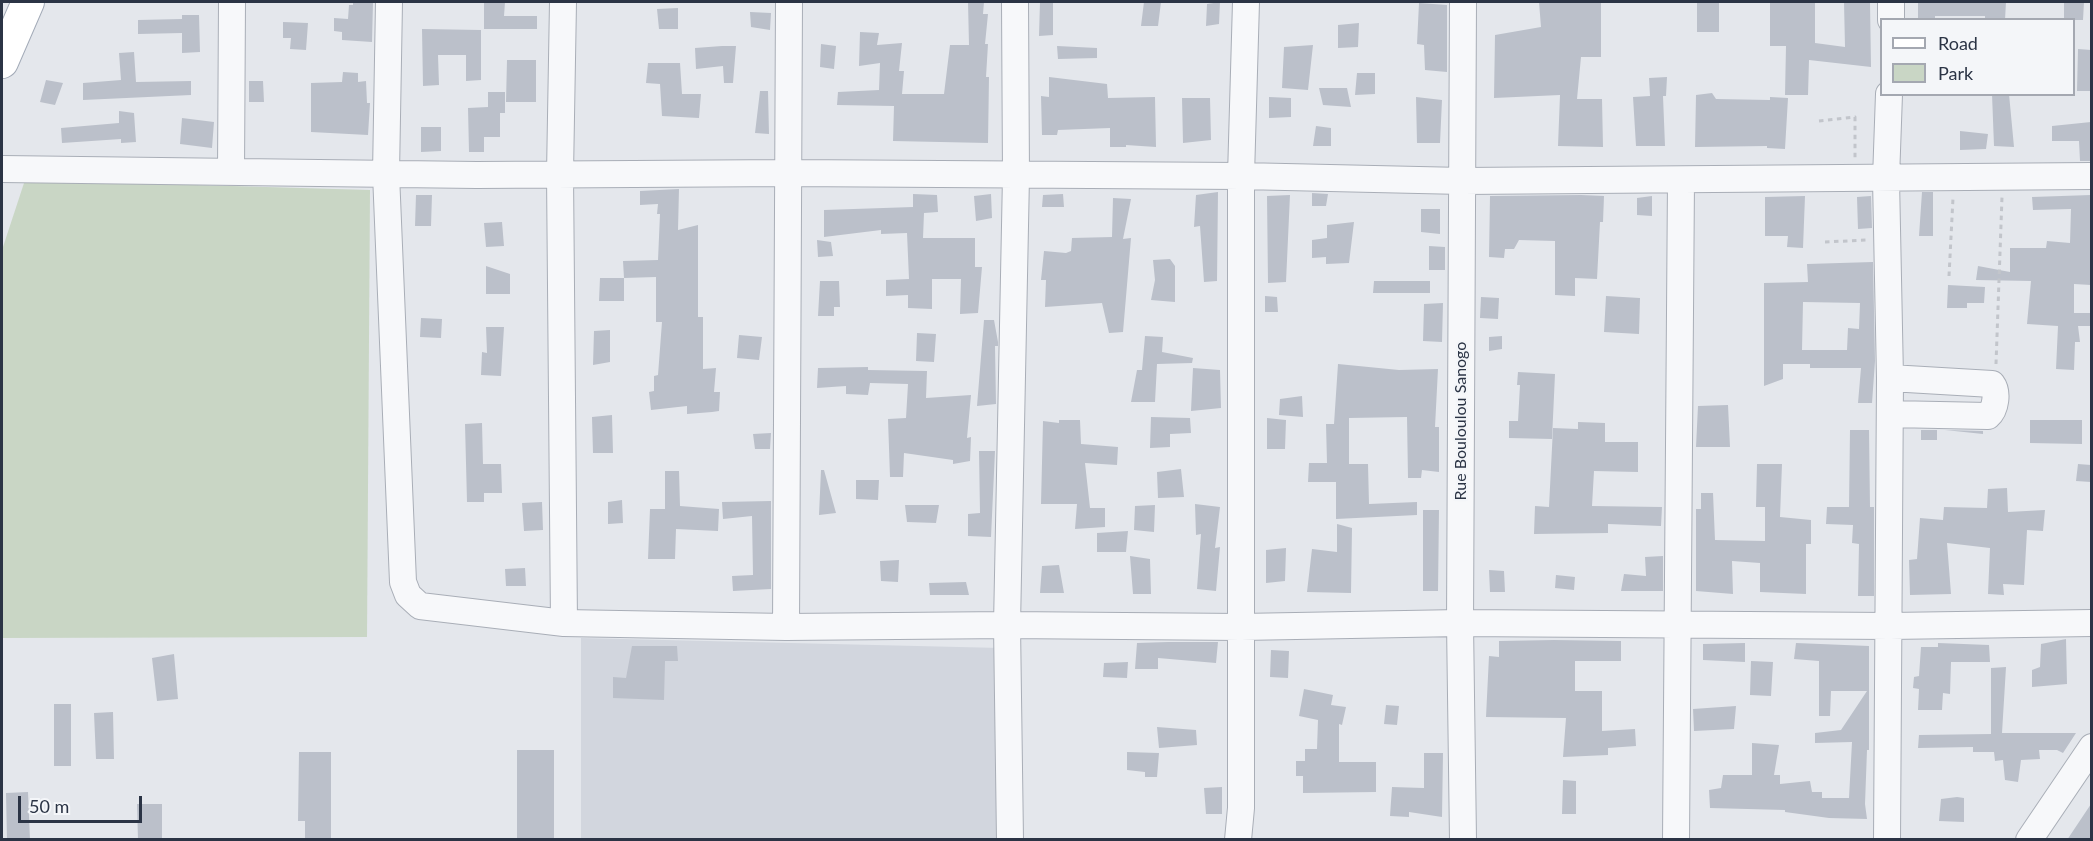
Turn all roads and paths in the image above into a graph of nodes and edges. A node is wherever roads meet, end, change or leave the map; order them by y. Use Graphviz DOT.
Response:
graph roads {
  1 [pos="6,2"];
  2 [pos="28,2"];
  3 [pos="232,2"];
  4 [pos="389,2"];
  5 [pos="563,2"];
  6 [pos="789,2"];
  7 [pos="1015,2"];
  8 [pos="1245,2"];
  9 [pos="1463,2"];
  10 [pos="1891,2"];
  11 [pos="2,13"];
  12 [pos="1891,18"];
  13 [pos="2,62"];
  14 [pos="1889,96"];
  15 [pos="1820,121"];
  16 [pos="2,169"];
  17 [pos="231,171"];
  18 [pos="789,173"];
  19 [pos="386,174"];
  20 [pos="560,174"];
  21 [pos="1016,176"];
  22 [pos="1241,176"];
  23 [pos="2091,176"];
  24 [pos="2003,177"];
  25 [pos="1954,178"];
  26 [pos="1856,179"];
  27 [pos="1886,179"];
  28 [pos="1681,180"];
  29 [pos="1463,181"];
  30 [pos="1887,239"];
  31 [pos="1825,242"];
  32 [pos="1949,276"];
  33 [pos="1890,378"];
  34 [pos="1995,389"];
  35 [pos="1890,414"];
  36 [pos="564,622"];
  37 [pos="1460,623"];
  38 [pos="2091,623"];
  39 [pos="1007,625"];
  40 [pos="1678,626"];
  41 [pos="1890,626"];
  42 [pos="786,627"];
  43 [pos="1241,627"];
  44 [pos="2091,747"];
  45 [pos="1010,840"];
  46 [pos="1238,840"];
  47 [pos="1463,840"];
  48 [pos="1676,840"];
  49 [pos="1887,840"];
  50 [pos="2029,840"];
  1 -- 11 [label="main road"];
  2 -- 13 [label="main road"];
  3 -- 17 [label="street"];
  4 -- 19 [label="street"];
  5 -- 20 [label="street"];
  6 -- 18 [label="street"];
  7 -- 21 [label="street"];
  8 -- 22 [label="street"];
  9 -- 29 [label="street, Rue Bouloulou Sanogo"];
  10 -- 12 [label="street"];
  14 -- 27 [label="street"];
  15 -- 26 [label="path"];
  16 -- 17 [label="street"];
  17 -- 19 [label="street"];
  18 -- 20 [label="street"];
  18 -- 21 [label="street"];
  18 -- 42 [label="street"];
  19 -- 20 [label="street"];
  19 -- 36 [label="street"];
  20 -- 36 [label="street"];
  21 -- 22 [label="street"];
  21 -- 39 [label="street"];
  22 -- 29 [label="street"];
  22 -- 43 [label="street"];
  23 -- 24 [label="street"];
  24 -- 25 [label="street"];
  24 -- 34 [label="path"];
  25 -- 27 [label="street"];
  25 -- 32 [label="path"];
  26 -- 27 [label="street"];
  26 -- 28 [label="street"];
  27 -- 30 [label="street"];
  28 -- 29 [label="street"];
  28 -- 40 [label="street"];
  29 -- 37 [label="street, Rue Bouloulou Sanogo"];
  30 -- 31 [label="path"];
  30 -- 33 [label="street"];
  33 -- 34 [label="street"];
  33 -- 35 [label="street"];
  34 -- 35 [label="street"];
  35 -- 41 [label="street"];
  36 -- 42 [label="street"];
  37 -- 40 [label="street"];
  37 -- 43 [label="street"];
  37 -- 47 [label="street, Rue Bouloulou Sanogo"];
  38 -- 41 [label="street"];
  39 -- 42 [label="street"];
  39 -- 43 [label="street"];
  39 -- 45 [label="street"];
  40 -- 41 [label="street"];
  40 -- 48 [label="street"];
  41 -- 49 [label="street"];
  43 -- 46 [label="street"];
  44 -- 50 [label="street"];
}
